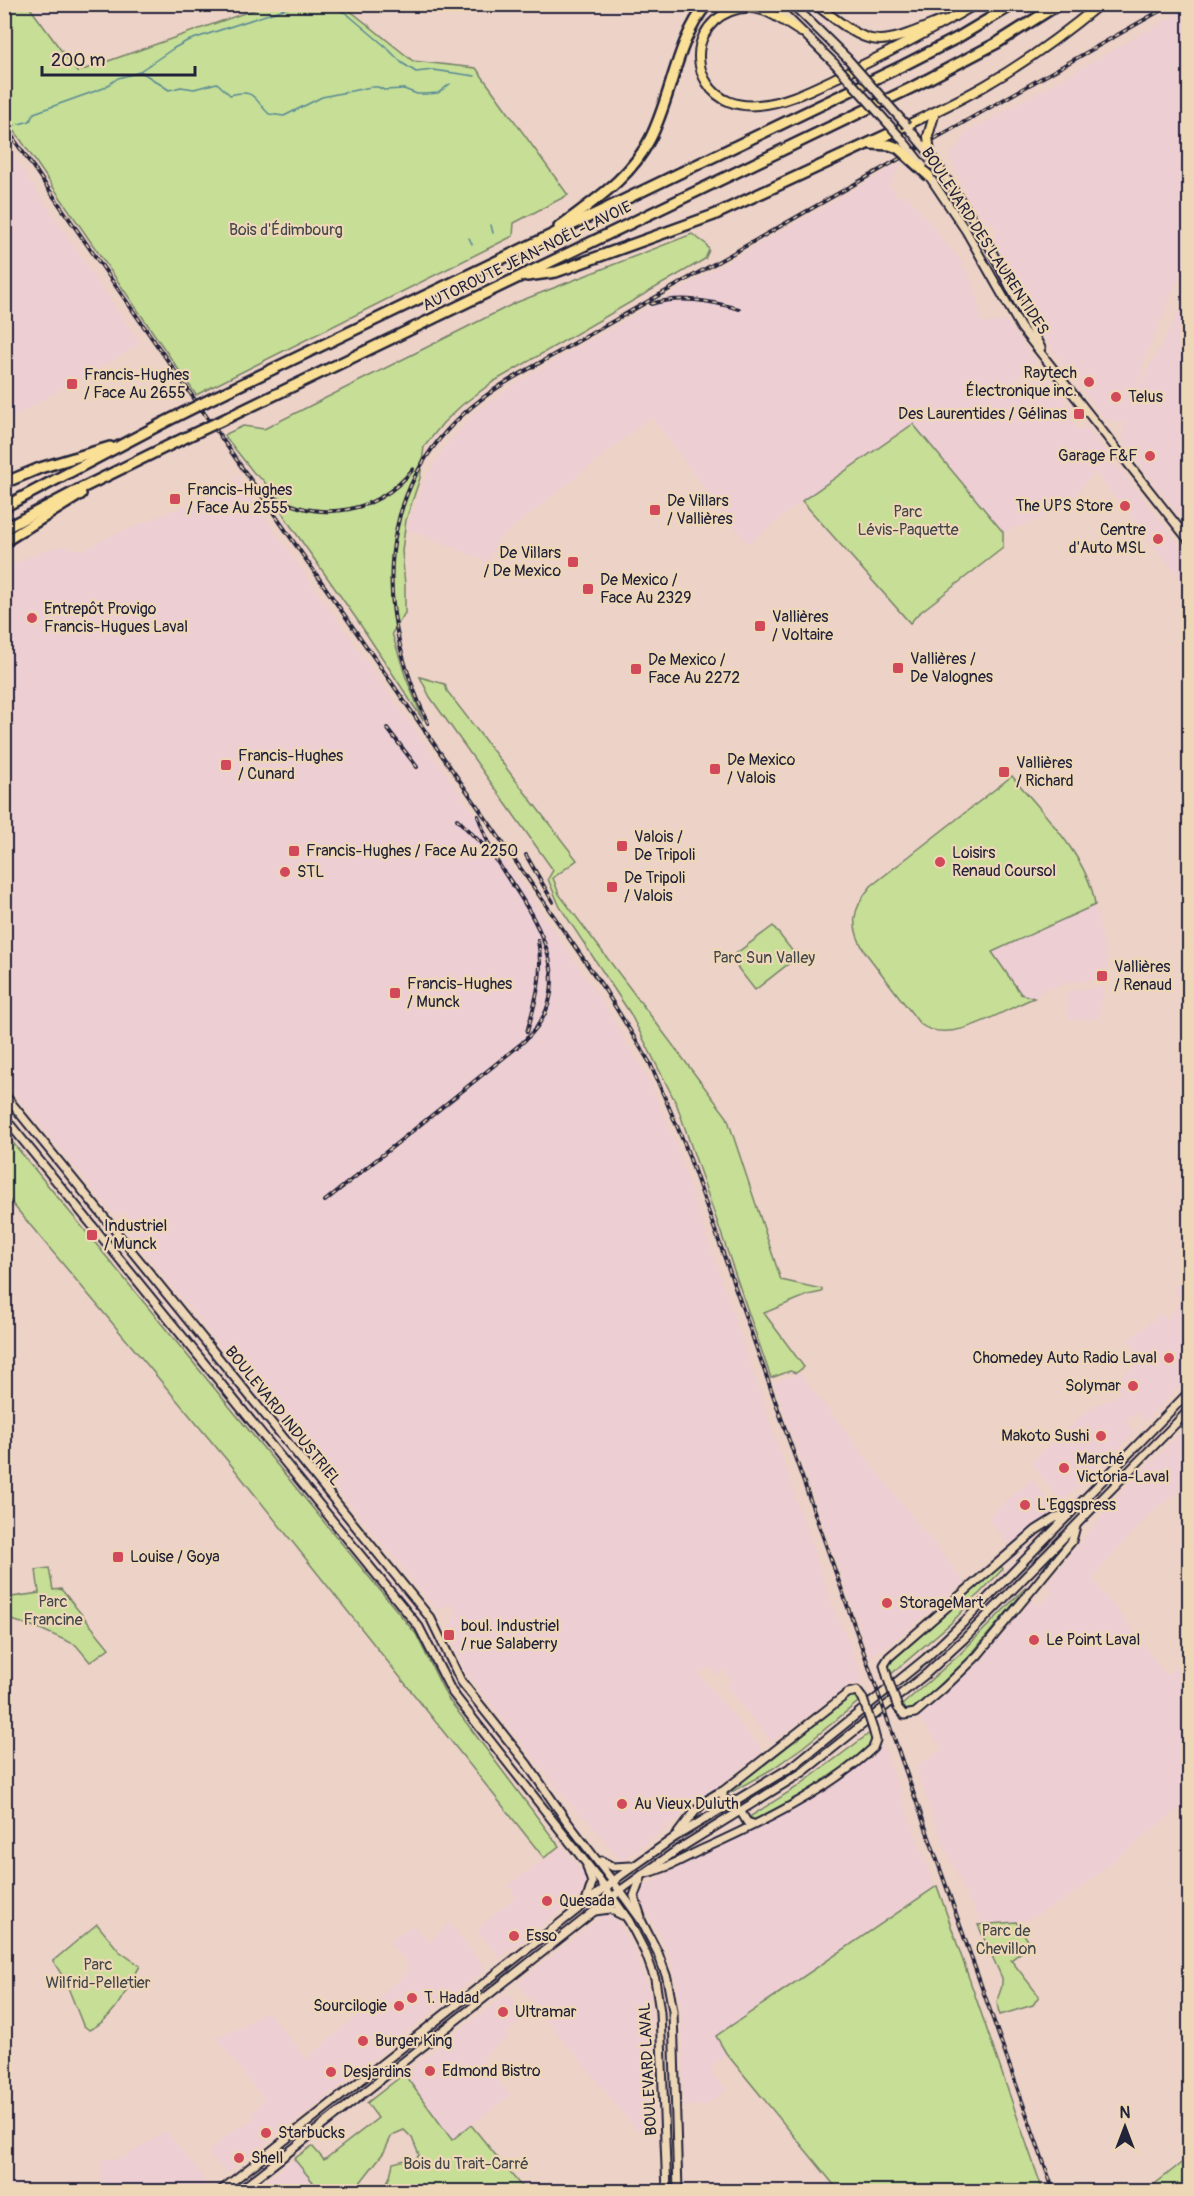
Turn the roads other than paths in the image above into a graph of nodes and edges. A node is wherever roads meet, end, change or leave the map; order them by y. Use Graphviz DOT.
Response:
graph roads {
  1 [pos="707,4"];
  2 [pos="718,4"];
  3 [pos="774,4"];
  4 [pos="792,4"];
  5 [pos="815,4"];
  6 [pos="976,4"];
  7 [pos="1014,4"];
  8 [pos="1059,4"];
  9 [pos="1100,4"];
  10 [pos="967,10"];
  11 [pos="700,16"];
  12 [pos="801,32"];
  13 [pos="934,112"];
  14 [pos="907,126"];
  15 [pos="895,131"];
  16 [pos="883,140"];
  17 [pos="930,154"];
  18 [pos="929,176"];
  19 [pos="545,238"];
  20 [pos="519,277"];
  21 [pos="1049,363"];
  22 [pos="132,440"];
  23 [pos="126,466"];
  24 [pos="4,483"];
  25 [pos="4,507"];
  26 [pos="4,529"];
  27 [pos="4,542"];
  28 [pos="1190,542"];
  29 [pos="4,1095"];
  30 [pos="4,1117"];
  31 [pos="1190,1391"];
  32 [pos="1190,1409"];
  33 [pos="1068,1516"];
  34 [pos="1077,1524"];
  35 [pos="527,1764"];
  36 [pos="511,1765"];
  37 [pos="723,1791"];
  38 [pos="732,1804"];
  39 [pos="741,1812"];
  40 [pos="753,1824"];
  41 [pos="675,1837"];
  42 [pos="596,1857"];
  43 [pos="585,1861"];
  44 [pos="633,1866"];
  45 [pos="643,1874"];
  46 [pos="613,1881"];
  47 [pos="605,1887"];
  48 [pos="620,1891"];
  49 [pos="612,1897"];
  50 [pos="585,1904"];
  51 [pos="593,1912"];
  52 [pos="626,1918"];
  53 [pos="641,1920"];
  54 [pos="219,2192"];
  55 [pos="238,2192"];
  56 [pos="667,2192"];
  57 [pos="678,2192"];
  1 -- 11 [label="highway"];
  2 -- 11 [label="highway"];
  3 -- 12 [label="main road, BOULEVARD DES LAURENTIDES"];
  4 -- 14 [label="main road, BOULEVARD DES LAURENTIDES, bridge"];
  5 -- 10 [label="main road"];
  6 -- 10 [label="main road"];
  7 -- 19 [label="highway, AUTOROUTE JEAN-NOËL-LAVOIE"];
  8 -- 20 [label="highway, AUTOROUTE JEAN-NOËL-LAVOIE"];
  9 -- 13 [label="main road"];
  10 -- 12 [label="main road"];
  11 -- 19 [label="highway"];
  12 -- 15 [label="main road, BOULEVARD DES LAURENTIDES, bridge"];
  13 -- 14 [label="main road"];
  13 -- 17 [label="main road, bridge"];
  14 -- 15 [label="main road, bridge"];
  14 -- 17 [label="main road, BOULEVARD DES LAURENTIDES, bridge"];
  15 -- 16 [label="highway"];
  15 -- 18 [label="main road, BOULEVARD DES LAURENTIDES, bridge"];
  16 -- 18 [label="highway, bridge"];
  16 -- 20 [label="highway"];
  17 -- 21 [label="main road, BOULEVARD DES LAURENTIDES"];
  18 -- 21 [label="main road, BOULEVARD DES LAURENTIDES"];
  19 -- 22 [label="highway, AUTOROUTE JEAN-NOËL-LAVOIE, bridge"];
  20 -- 23 [label="highway, AUTOROUTE JEAN-NOËL-LAVOIE, bridge"];
  21 -- 28 [label="main road, BOULEVARD DES LAURENTIDES"];
  22 -- 24 [label="highway"];
  22 -- 25 [label="highway, AUTOROUTE JEAN-NOËL-LAVOIE"];
  23 -- 26 [label="highway, AUTOROUTE JEAN-NOËL-LAVOIE"];
  23 -- 27 [label="highway"];
  29 -- 35 [label="main road, BOULEVARD INDUSTRIEL"];
  30 -- 36 [label="main road, BOULEVARD INDUSTRIEL"];
  31 -- 33 [label="main road"];
  32 -- 34 [label="main road"];
  33 -- 34 [label="main road, bridge"];
  33 -- 38 [label="main road"];
  34 -- 39 [label="main road"];
  35 -- 36 [label="main road"];
  35 -- 42 [label="main road, BOULEVARD INDUSTRIEL"];
  36 -- 43 [label="main road, BOULEVARD INDUSTRIEL"];
  37 -- 38 [label="main road"];
  37 -- 40 [label="main road, bridge"];
  37 -- 41 [label="main road"];
  38 -- 41 [label="main road"];
  39 -- 40 [label="main road"];
  39 -- 45 [label="main road"];
  40 -- 45 [label="main road"];
  41 -- 44 [label="main road"];
  42 -- 44 [label="main road"];
  42 -- 46 [label="main road, BOULEVARD INDUSTRIEL"];
  43 -- 47 [label="main road, BOULEVARD INDUSTRIEL"];
  43 -- 50 [label="main road"];
  44 -- 46 [label="main road"];
  45 -- 48 [label="main road"];
  45 -- 53 [label="main road"];
  46 -- 47 [label="main road"];
  46 -- 48 [label="main road, BOULEVARD INDUSTRIEL"];
  47 -- 49 [label="main road, BOULEVARD LAVAL"];
  47 -- 50 [label="main road"];
  48 -- 49 [label="main road"];
  48 -- 53 [label="main road, BOULEVARD LAVAL"];
  49 -- 51 [label="main road"];
  49 -- 52 [label="main road, BOULEVARD LAVAL"];
  50 -- 54 [label="main road"];
  51 -- 52 [label="main road"];
  51 -- 55 [label="main road"];
  52 -- 56 [label="main road, BOULEVARD LAVAL"];
  53 -- 57 [label="main road, BOULEVARD LAVAL"];
}
